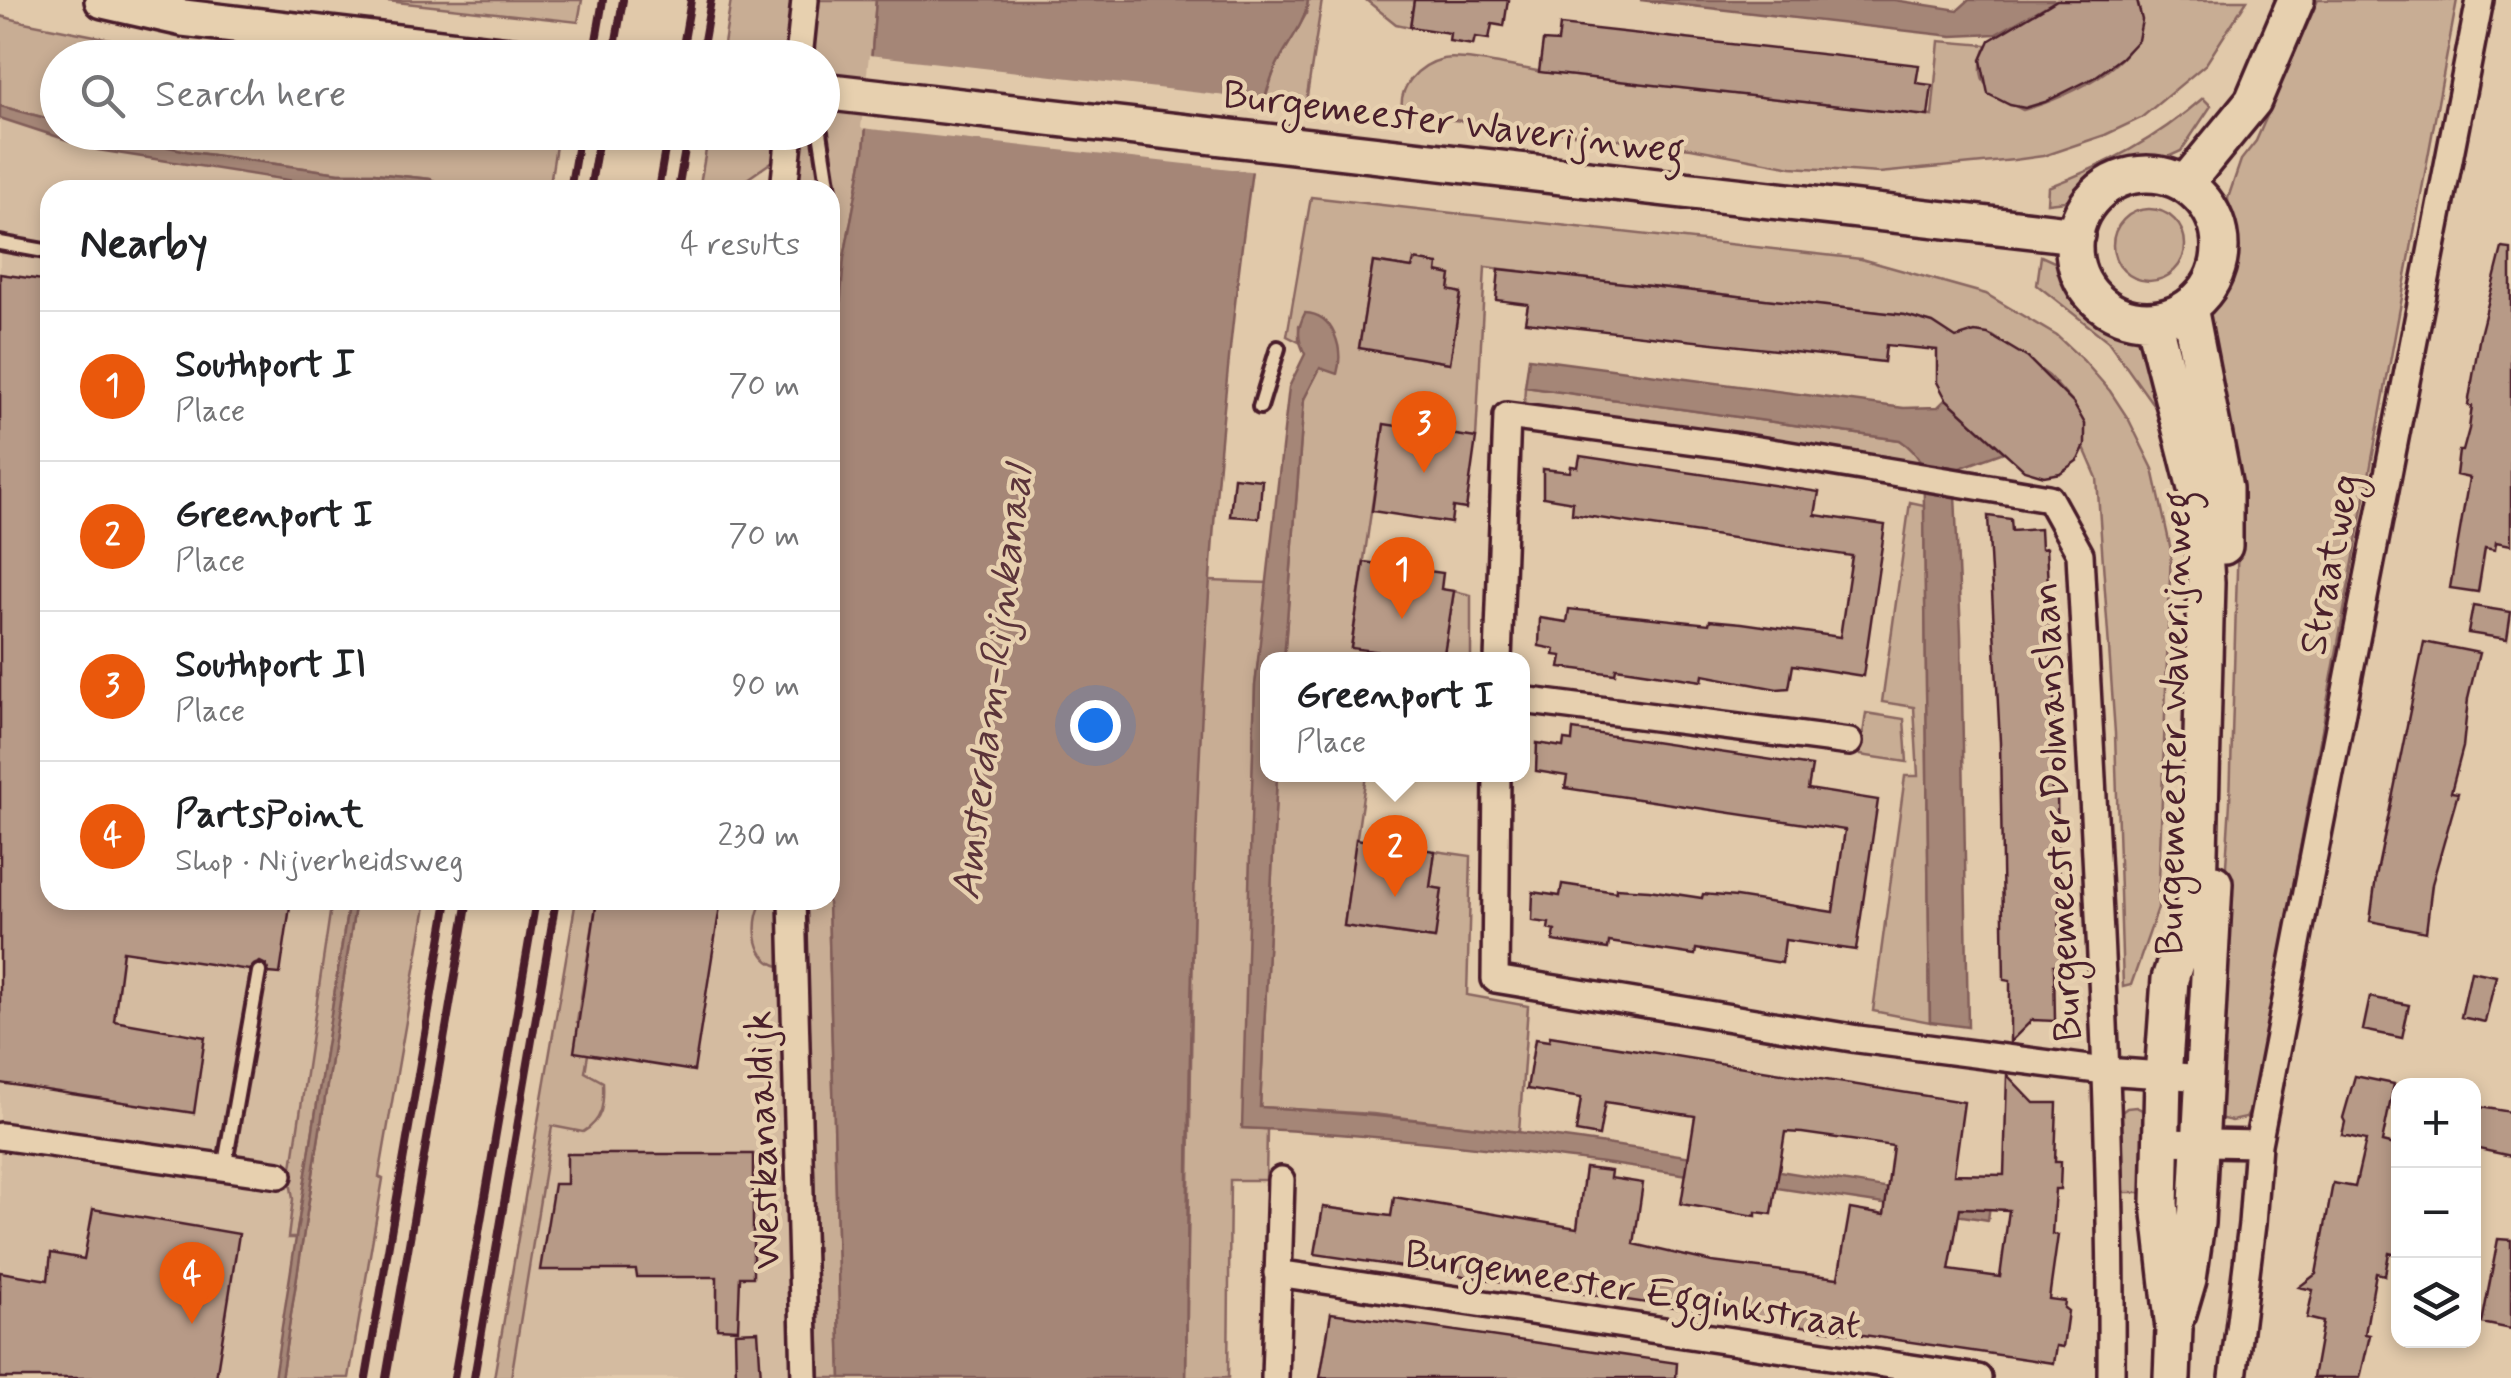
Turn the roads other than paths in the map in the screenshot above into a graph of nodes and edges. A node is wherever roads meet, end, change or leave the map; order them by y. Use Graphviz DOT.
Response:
graph roads {
  1 [pos="103,0"];
  2 [pos="806,0"];
  3 [pos="2296,0"];
  4 [pos="2480,0"];
  5 [pos="374,40"];
  6 [pos="800,40"];
  7 [pos="840,98"];
  8 [pos="788,150"];
  9 [pos="823,150"];
  10 [pos="785,180"];
  11 [pos="827,180"];
  12 [pos="2185,184"];
  13 [pos="2076,234"];
  14 [pos="0,243"];
  15 [pos="40,250"];
  16 [pos="2189,307"];
  17 [pos="2153,320"];
  18 [pos="1278,348"];
  19 [pos="1260,408"];
  20 [pos="1498,652"];
  21 [pos="1530,701"];
  22 [pos="1848,742"];
  23 [pos="1498,782"];
  24 [pos="792,910"];
  25 [pos="258,972"];
  26 [pos="2105,1071"];
  27 [pos="2163,1077"];
  28 [pos="2205,1078"];
  29 [pos="0,1136"];
  30 [pos="2161,1142"];
  31 [pos="2200,1143"];
  32 [pos="2258,1144"];
  33 [pos="224,1168"];
  34 [pos="279,1175"];
  35 [pos="1282,1180"];
  36 [pos="1277,1272"];
  37 [pos="2174,1329"];
  38 [pos="804,1378"];
  39 [pos="1275,1378"];
  40 [pos="1978,1378"];
  41 [pos="2111,1378"];
  42 [pos="2172,1378"];
  43 [pos="2233,1378"];
  1 -- 5 [label="main road"];
  2 -- 6 [label="street"];
  3 -- 12 [label="main road"];
  4 -- 32 [label="street, Straatweg"];
  7 -- 13 [label="main road, Burgemeester Waverijnweg"];
  8 -- 10 [label="street"];
  9 -- 11 [label="lane"];
  12 -- 13 [label="main road"];
  12 -- 16 [label="main road"];
  13 -- 17 [label="main road"];
  14 -- 15 [label="lane"];
  16 -- 17 [label="main road"];
  16 -- 28 [label="main road, Burgemeester Waverijnweg"];
  17 -- 27 [label="main road, Burgemeester Waverijnweg"];
  18 -- 19 [label="lane"];
  20 -- 26 [label="street, Burgemeester Dolmanslaan"];
  21 -- 22 [label="street"];
  23 -- 26 [label="street"];
  24 -- 38 [label="street, Westkanaaldijk"];
  25 -- 33 [label="lane"];
  26 -- 27 [label="street"];
  26 -- 41 [label="street, Burgemeester Dolmanslaan"];
  27 -- 28 [label="street"];
  27 -- 30 [label="main road, Burgemeester Waverijnweg"];
  28 -- 31 [label="main road, Burgemeester Waverijnweg"];
  29 -- 33 [label="street"];
  30 -- 31 [label="street"];
  30 -- 37 [label="main road"];
  31 -- 32 [label="street"];
  31 -- 37 [label="main road"];
  32 -- 43 [label="street, Straatweg"];
  33 -- 34 [label="street"];
  35 -- 36 [label="street"];
  36 -- 39 [label="street"];
  36 -- 40 [label="street, Burgemeester Egginkstraat"];
  37 -- 42 [label="main road"];
}
